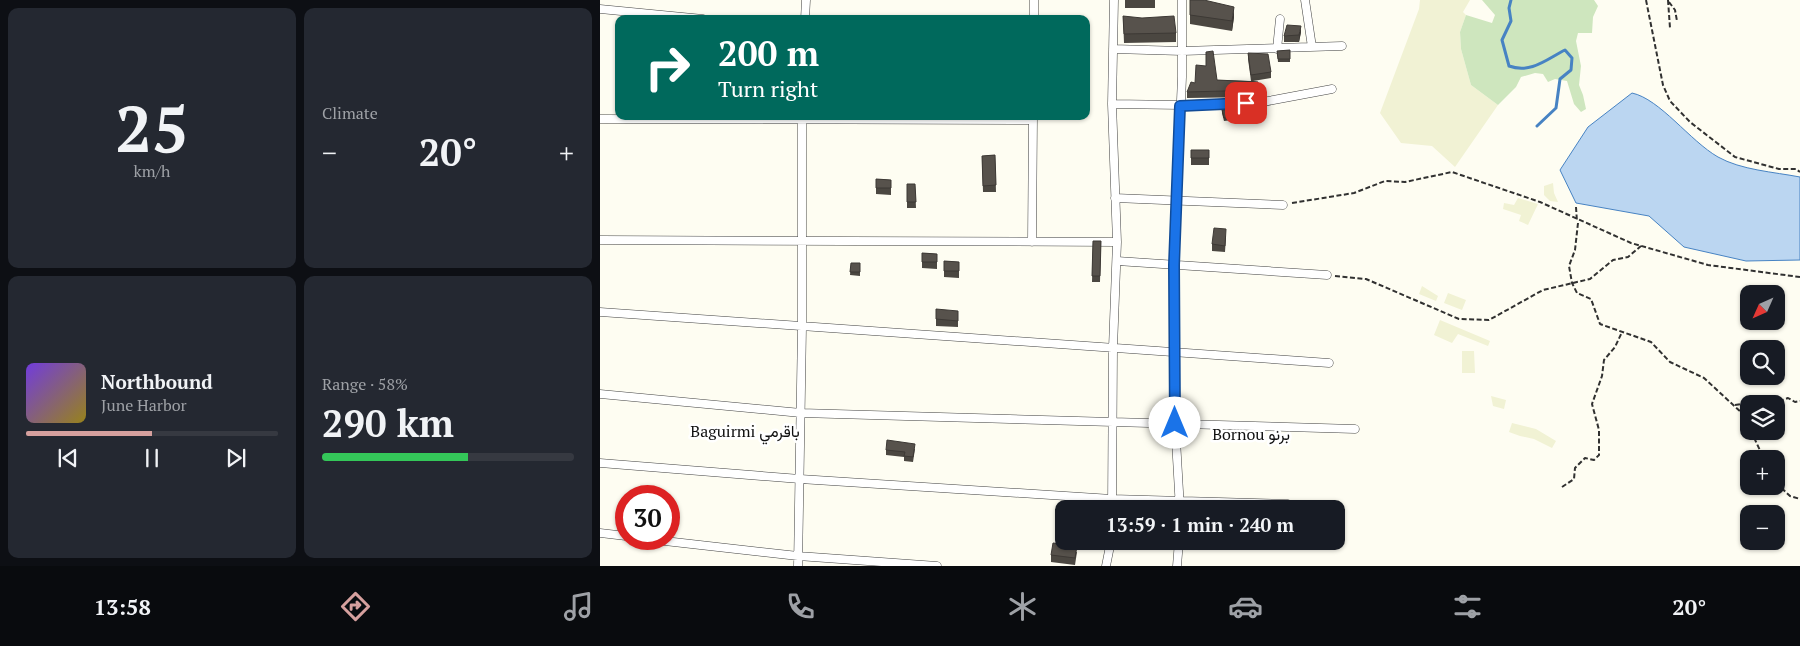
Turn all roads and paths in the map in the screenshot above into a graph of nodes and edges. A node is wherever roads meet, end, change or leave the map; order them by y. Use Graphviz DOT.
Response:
graph roads {
  1 [pos="806,0"];
  2 [pos="1034,0"];
  3 [pos="1114,0"];
  4 [pos="1182,0"];
  5 [pos="1305,0"];
  6 [pos="1646,0"];
  7 [pos="1668,0"];
  8 [pos="600,9"];
  9 [pos="662,15"];
  10 [pos="805,15"];
  11 [pos="1034,15"];
  12 [pos="1280,19"];
  13 [pos="1677,21"];
  14 [pos="1670,28"];
  15 [pos="1342,46"];
  16 [pos="1312,47"];
  17 [pos="1113,49"];
  18 [pos="1277,49"];
  19 [pos="1182,52"];
  20 [pos="1332,89"];
  21 [pos="1112,104"];
  22 [pos="1180,106"];
  23 [pos="600,119"];
  24 [pos="615,119"];
  25 [pos="802,120"];
  26 [pos="1033,120"];
  27 [pos="1800,172"];
  28 [pos="1115,198"];
  29 [pos="1177,201"];
  30 [pos="1282,205"];
  31 [pos="1576,208"];
  32 [pos="1576,218"];
  33 [pos="1582,220"];
  34 [pos="1578,223"];
  35 [pos="600,240"];
  36 [pos="802,240"];
  37 [pos="1032,242"];
  38 [pos="1117,242"];
  39 [pos="1641,246"];
  40 [pos="1117,261"];
  41 [pos="1174,265"];
  42 [pos="1327,275"];
  43 [pos="1800,277"];
  44 [pos="1572,284"];
  45 [pos="600,312"];
  46 [pos="802,327"];
  47 [pos="1622,332"];
  48 [pos="1113,348"];
  49 [pos="1175,352"];
  50 [pos="1329,363"];
  51 [pos="600,394"];
  52 [pos="1785,399"];
  53 [pos="1800,401"];
  54 [pos="1740,405"];
  55 [pos="1734,406"];
  56 [pos="1740,411"];
  57 [pos="801,413"];
  58 [pos="1114,422"];
  59 [pos="1175,423"];
  60 [pos="1354,429"];
  61 [pos="600,463"];
  62 [pos="800,479"];
  63 [pos="1562,487"];
  64 [pos="1785,491"];
  65 [pos="1112,499"];
  66 [pos="1800,499"];
  67 [pos="1181,500"];
  68 [pos="600,534"];
  69 [pos="615,535"];
  70 [pos="680,543"];
  71 [pos="1110,550"];
  72 [pos="1178,550"];
  73 [pos="798,556"];
  74 [pos="798,566"];
  75 [pos="937,566"];
  76 [pos="1106,566"];
  77 [pos="1177,566"];
  1 -- 10 [label="street"];
  2 -- 11 [label="street"];
  3 -- 17 [label="street"];
  4 -- 19 [label="street"];
  5 -- 16 [label="street"];
  6 -- 27 [label="path"];
  7 -- 13 [label="path"];
  7 -- 14 [label="path"];
  8 -- 9 [label="street"];
  12 -- 18 [label="street"];
  15 -- 16 [label="street"];
  16 -- 18 [label="street"];
  17 -- 19 [label="street"];
  17 -- 21 [label="street"];
  18 -- 19 [label="street"];
  19 -- 22 [label="street"];
  20 -- 22 [label="street"];
  21 -- 22 [label="street"];
  21 -- 28 [label="street"];
  22 -- 29 [label="street"];
  23 -- 24 [label="street"];
  25 -- 36 [label="street"];
  26 -- 37 [label="street"];
  28 -- 29 [label="street"];
  28 -- 38 [label="street"];
  29 -- 30 [label="street"];
  29 -- 41 [label="street"];
  30 -- 32 [label="path"];
  31 -- 32 [label="path"];
  32 -- 33 [label="path"];
  32 -- 34 [label="path"];
  33 -- 34 [label="path"];
  33 -- 39 [label="path"];
  34 -- 44 [label="path"];
  35 -- 36 [label="street"];
  36 -- 37 [label="street"];
  36 -- 46 [label="street"];
  37 -- 38 [label="street"];
  38 -- 40 [label="street"];
  39 -- 43 [label="path"];
  39 -- 44 [label="path"];
  40 -- 41 [label="street"];
  40 -- 48 [label="street"];
  41 -- 42 [label="street"];
  41 -- 49 [label="street"];
  42 -- 44 [label="path"];
  44 -- 47 [label="path"];
  45 -- 46 [label="street"];
  46 -- 48 [label="street"];
  46 -- 57 [label="street"];
  47 -- 55 [label="path"];
  47 -- 63 [label="path"];
  48 -- 49 [label="street"];
  48 -- 58 [label="street"];
  49 -- 50 [label="street"];
  49 -- 59 [label="street"];
  51 -- 57 [label="street"];
  52 -- 53 [label="path"];
  54 -- 55 [label="path"];
  55 -- 56 [label="path"];
  57 -- 58 [label="street"];
  57 -- 62 [label="street"];
  58 -- 59 [label="street"];
  58 -- 65 [label="street"];
  59 -- 60 [label="street"];
  59 -- 67 [label="street"];
  61 -- 62 [label="street"];
  62 -- 65 [label="street"];
  62 -- 73 [label="street"];
  64 -- 66 [label="path"];
  65 -- 67 [label="street"];
  68 -- 69 [label="street"];
  70 -- 73 [label="street"];
  71 -- 76 [label="street"];
  72 -- 77 [label="street"];
  73 -- 74 [label="street"];
  73 -- 75 [label="street"];
}
